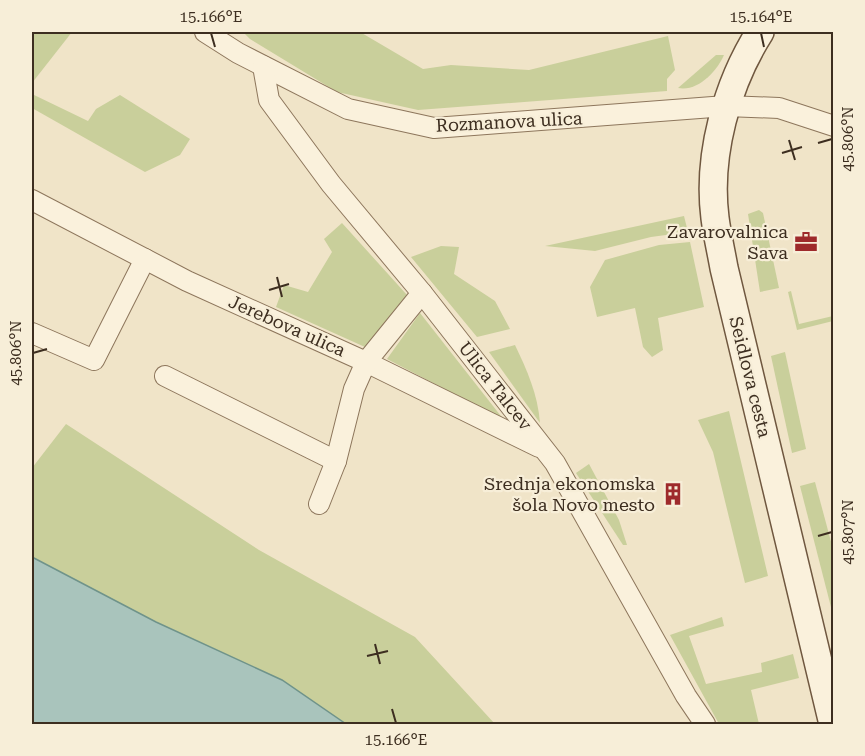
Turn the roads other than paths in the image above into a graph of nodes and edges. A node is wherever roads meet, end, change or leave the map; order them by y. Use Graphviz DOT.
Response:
graph roads {
  1 [pos="205,32"];
  2 [pos="760,32"];
  3 [pos="263,66"];
  4 [pos="726,106"];
  5 [pos="834,126"];
  6 [pos="32,200"];
  7 [pos="146,259"];
  8 [pos="422,293"];
  9 [pos="32,333"];
  10 [pos="366,362"];
  11 [pos="165,376"];
  12 [pos="545,449"];
  13 [pos="336,461"];
  14 [pos="319,504"];
  15 [pos="705,724"];
  16 [pos="833,724"];
  1 -- 3 [label="street, Rozmanova ulica"];
  2 -- 4 [label="street, Seidlova cesta"];
  3 -- 4 [label="street, Rozmanova ulica"];
  3 -- 8 [label="street, Ulica Talcev"];
  4 -- 5 [label="street, Rozmanova ulica"];
  4 -- 16 [label="street, Seidlova cesta"];
  6 -- 7 [label="street, Jerebova ulica"];
  7 -- 9 [label="street"];
  7 -- 10 [label="street, Jerebova ulica"];
  8 -- 10 [label="street"];
  8 -- 12 [label="street, Ulica Talcev"];
  10 -- 12 [label="street, Jerebova ulica"];
  10 -- 13 [label="street"];
  11 -- 13 [label="street"];
  12 -- 15 [label="street, Ulica Talcev"];
  13 -- 14 [label="street"];
}
